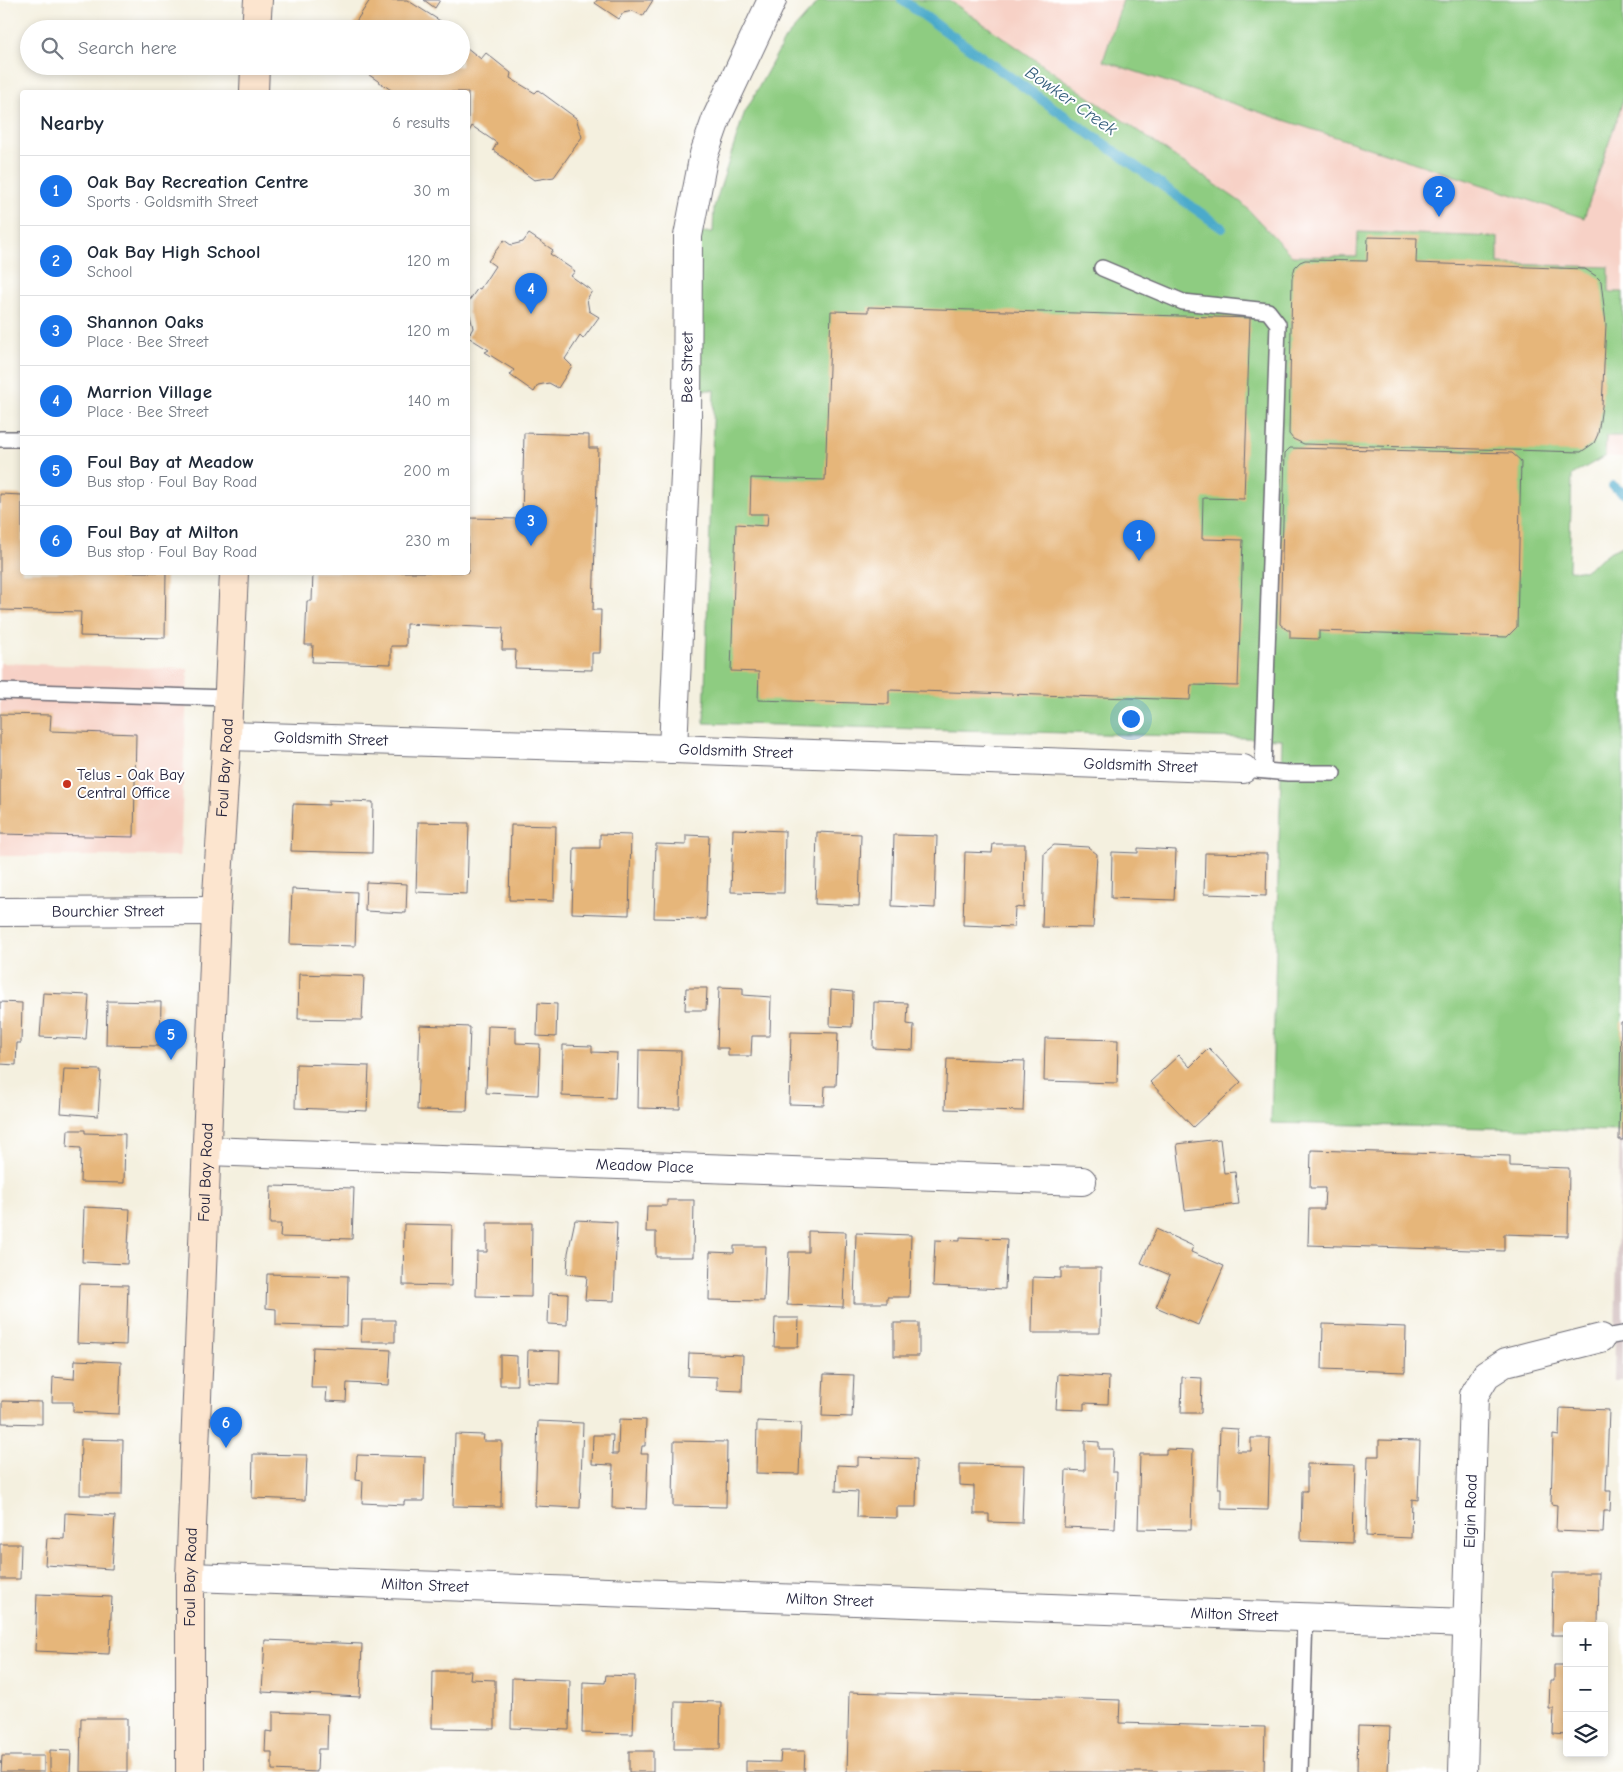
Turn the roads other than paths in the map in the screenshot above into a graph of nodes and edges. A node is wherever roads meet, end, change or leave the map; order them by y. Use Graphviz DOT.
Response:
graph roads {
  1 [pos="258,0"];
  2 [pos="772,0"];
  3 [pos="257,20"];
  4 [pos="255,75"];
  5 [pos="254,90"];
  6 [pos="1102,268"];
  7 [pos="0,439"];
  8 [pos="20,439"];
  9 [pos="234,575"];
  10 [pos="0,691"];
  11 [pos="229,698"];
  12 [pos="227,736"];
  13 [pos="673,749"];
  14 [pos="1253,769"];
  15 [pos="1333,773"];
  16 [pos="216,911"];
  17 [pos="0,912"];
  18 [pos="206,1151"];
  19 [pos="1082,1181"];
  20 [pos="1612,1336"];
  21 [pos="190,1577"];
  22 [pos="1305,1617"];
  23 [pos="1468,1623"];
  24 [pos="190,1772"];
  25 [pos="1300,1772"];
  26 [pos="1463,1772"];
  1 -- 3 [label="main road"];
  2 -- 13 [label="street, Bee Street"];
  4 -- 5 [label="main road"];
  6 -- 14 [label="lane"];
  7 -- 8 [label="lane"];
  9 -- 11 [label="main road, Foul Bay Road"];
  10 -- 11 [label="lane"];
  11 -- 12 [label="main road, Foul Bay Road"];
  12 -- 13 [label="street, Goldsmith Street"];
  12 -- 16 [label="main road, Foul Bay Road"];
  13 -- 14 [label="street, Goldsmith Street"];
  14 -- 15 [label="lane"];
  16 -- 17 [label="street, Bourchier Street"];
  16 -- 18 [label="main road, Foul Bay Road"];
  18 -- 19 [label="street, Meadow Place"];
  18 -- 21 [label="main road, Foul Bay Road"];
  20 -- 23 [label="street, Elgin Road"];
  21 -- 22 [label="street, Milton Street"];
  21 -- 24 [label="main road, Foul Bay Road"];
  22 -- 23 [label="street, Milton Street"];
  22 -- 25 [label="lane"];
  23 -- 26 [label="street, Elgin Road"];
}
